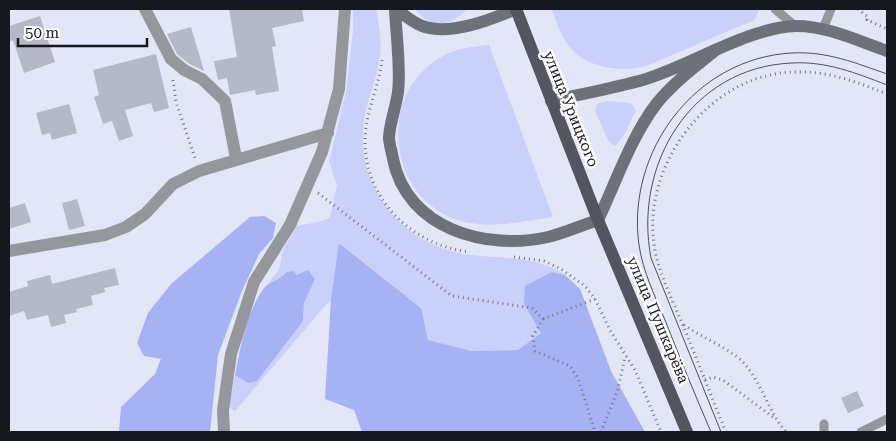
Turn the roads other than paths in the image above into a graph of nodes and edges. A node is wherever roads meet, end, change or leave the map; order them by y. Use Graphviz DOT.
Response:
graph roads {
  1 [pos="144,9"];
  2 [pos="345,9"];
  3 [pos="396,9"];
  4 [pos="516,9"];
  5 [pos="775,9"];
  6 [pos="831,9"];
  7 [pos="794,26"];
  8 [pos="823,29"];
  9 [pos="717,50"];
  10 [pos="887,51"];
  11 [pos="551,101"];
  12 [pos="328,133"];
  13 [pos="236,158"];
  14 [pos="598,220"];
  15 [pos="9,251"];
  16 [pos="887,419"];
  17 [pos="224,432"];
  18 [pos="687,432"];
  19 [pos="861,432"];
  1 -- 13 [label="street"];
  2 -- 12 [label="street"];
  3 -- 4 [label="main road"];
  3 -- 14 [label="main road"];
  4 -- 11 [label="main road, улица Урицкого"];
  5 -- 7 [label="lane"];
  6 -- 8 [label="lane"];
  7 -- 8 [label="main road"];
  7 -- 9 [label="main road"];
  8 -- 10 [label="main road"];
  9 -- 11 [label="main road"];
  9 -- 14 [label="main road"];
  11 -- 14 [label="main road, улица Урицкого"];
  12 -- 13 [label="street"];
  12 -- 17 [label="street"];
  13 -- 15 [label="street"];
  14 -- 18 [label="main road, улица Пушкарёва"];
  16 -- 19 [label="lane"];
}
